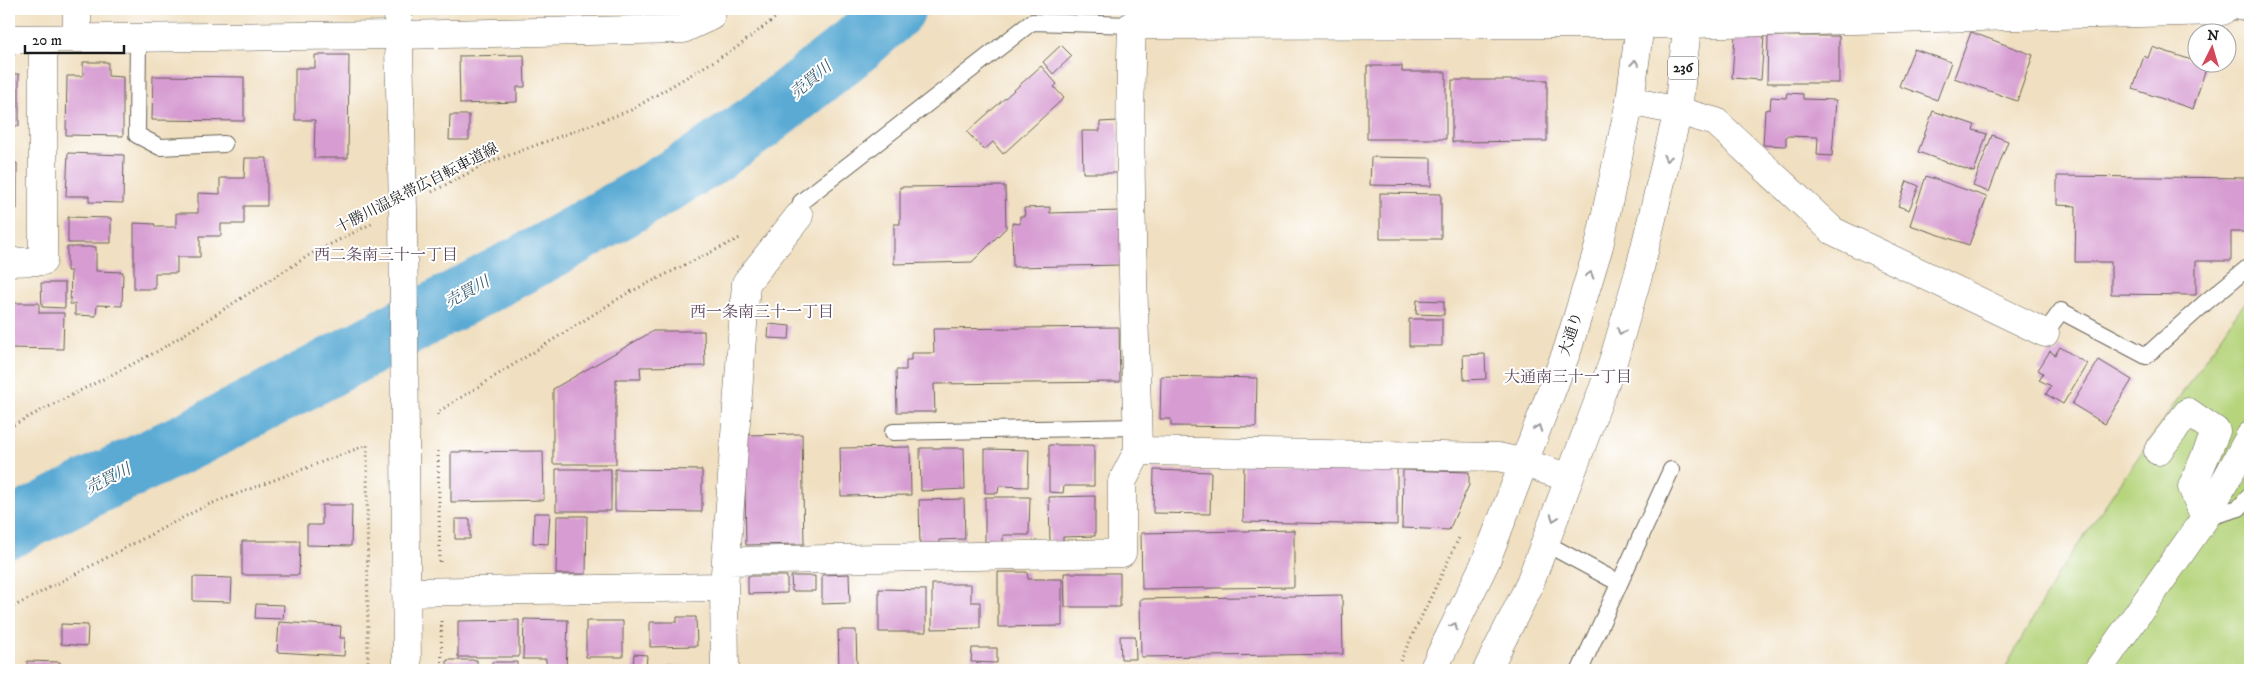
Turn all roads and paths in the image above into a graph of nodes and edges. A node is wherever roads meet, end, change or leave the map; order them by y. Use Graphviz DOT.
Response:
graph roads {
  1 [pos="77,9"];
  2 [pos="712,9"];
  3 [pos="787,9"];
  4 [pos="2223,10"];
  5 [pos="2250,12"];
  6 [pos="1641,16"];
  7 [pos="1688,17"];
  8 [pos="398,22"];
  9 [pos="1132,25"];
  10 [pos="138,37"];
  11 [pos="77,38"];
  12 [pos="9,39"];
  13 [pos="43,39"];
  14 [pos="1630,101"];
  15 [pos="1678,111"];
  16 [pos="224,144"];
  17 [pos="800,216"];
  18 [pos="403,218"];
  19 [pos="743,236"];
  20 [pos="9,262"];
  21 [pos="2250,266"];
  22 [pos="2045,333"];
  23 [pos="438,422"];
  24 [pos="9,428"];
  25 [pos="894,432"];
  26 [pos="2250,436"];
  27 [pos="1137,439"];
  28 [pos="438,442"];
  29 [pos="2158,451"];
  30 [pos="1525,463"];
  31 [pos="1670,470"];
  32 [pos="1569,478"];
  33 [pos="2250,496"];
  34 [pos="2205,518"];
  35 [pos="1460,537"];
  36 [pos="1545,543"];
  37 [pos="725,574"];
  38 [pos="1619,583"];
  39 [pos="441,591"];
  40 [pos="406,592"];
  41 [pos="9,609"];
  42 [pos="368,670"];
  43 [pos="407,670"];
  44 [pos="442,670"];
  45 [pos="725,670"];
  46 [pos="1396,670"];
  47 [pos="1433,670"];
  48 [pos="1487,670"];
  49 [pos="1580,670"];
  50 [pos="2098,670"];
  1 -- 11 [label="main road"];
  2 -- 8 [label="main road"];
  3 -- 18 [label="path, 十勝川温泉帯広自転車道線"];
  4 -- 5 [label="lane"];
  4 -- 7 [label="main road"];
  6 -- 7 [label="main road"];
  6 -- 9 [label="main road"];
  14 -- 6 [label="main road, 大通り, one-way"];
  7 -- 15 [label="main road, 236"];
  8 -- 10 [label="main road"];
  8 -- 18 [label="main road"];
  9 -- 17 [label="lane"];
  9 -- 27 [label="main road"];
  10 -- 11 [label="main road"];
  10 -- 16 [label="lane"];
  11 -- 13 [label="main road"];
  12 -- 13 [label="main road"];
  13 -- 20 [label="main road"];
  14 -- 15 [label="main road"];
  30 -- 14 [label="main road, 大通り, one-way"];
  15 -- 22 [label="main road"];
  15 -- 32 [label="main road, 236, one-way"];
  17 -- 37 [label="main road"];
  18 -- 24 [label="path, 十勝川温泉帯広自転車道線"];
  18 -- 40 [label="main road"];
  19 -- 23 [label="path"];
  21 -- 22 [label="lane"];
  25 -- 27 [label="lane"];
  26 -- 34 [label="main road"];
  27 -- 30 [label="main road"];
  27 -- 37 [label="main road"];
  28 -- 39 [label="path"];
  29 -- 34 [label="main road"];
  30 -- 32 [label="main road"];
  47 -- 30 [label="main road, 大通り, one-way"];
  31 -- 38 [label="lane"];
  32 -- 36 [label="main road, 236, one-way"];
  33 -- 34 [label="lane"];
  34 -- 50 [label="main road"];
  35 -- 46 [label="path"];
  36 -- 38 [label="lane"];
  36 -- 48 [label="main road, 236"];
  37 -- 39 [label="main road"];
  37 -- 45 [label="main road"];
  38 -- 49 [label="lane"];
  39 -- 40 [label="main road"];
  39 -- 44 [label="path"];
  40 -- 43 [label="main road"];
  41 -- 42 [label="path"];
}
